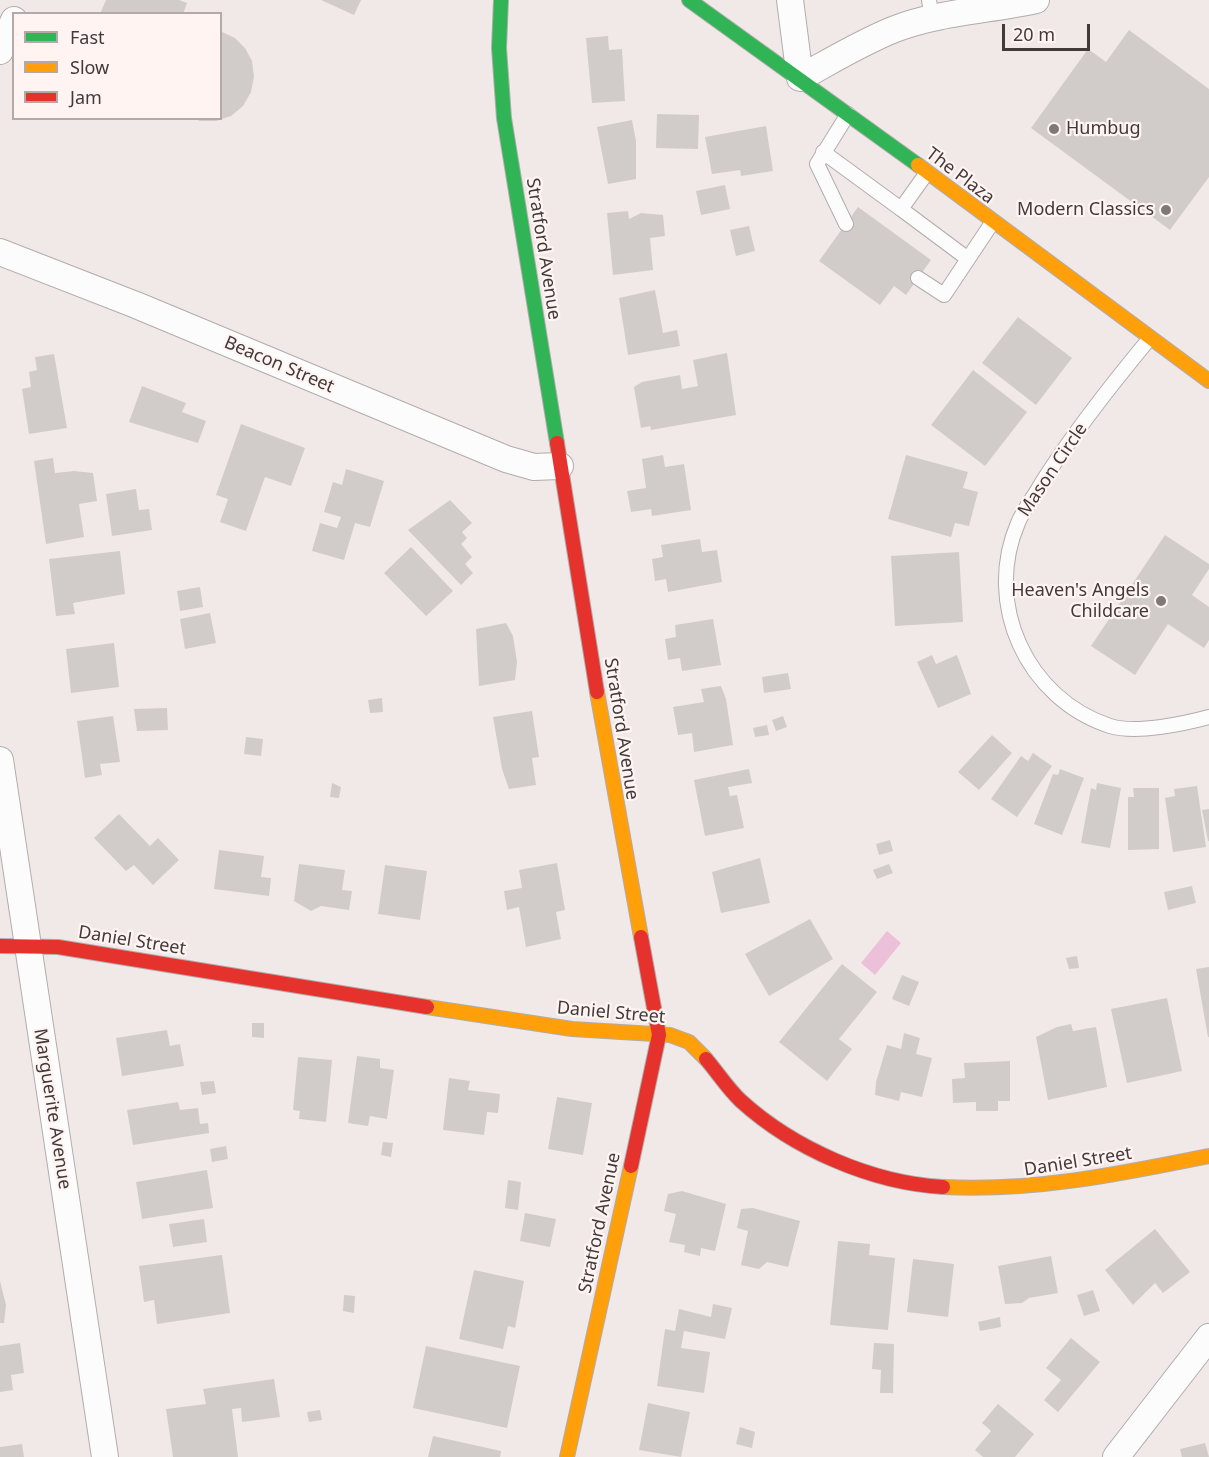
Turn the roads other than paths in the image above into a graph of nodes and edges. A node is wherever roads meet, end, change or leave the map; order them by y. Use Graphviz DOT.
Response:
graph roads {
  1 [pos="501,0"];
  2 [pos="688,0"];
  3 [pos="790,0"];
  4 [pos="1036,0"];
  5 [pos="930,10"];
  6 [pos="12,24"];
  7 [pos="0,51"];
  8 [pos="800,78"];
  9 [pos="848,114"];
  10 [pos="823,152"];
  11 [pos="926,174"];
  12 [pos="901,209"];
  13 [pos="992,223"];
  14 [pos="846,224"];
  15 [pos="0,252"];
  16 [pos="968,259"];
  17 [pos="918,278"];
  18 [pos="1150,338"];
  19 [pos="1209,381"];
  20 [pos="560,466"];
  21 [pos="1209,717"];
  22 [pos="0,760"];
  23 [pos="27,945"];
  24 [pos="0,946"];
  25 [pos="658,1035"];
  26 [pos="1209,1156"];
  27 [pos="1209,1337"];
  28 [pos="105,1457"];
  29 [pos="567,1457"];
  30 [pos="1116,1457"];
  1 -- 20 [label="street, Stratford Avenue"];
  2 -- 8 [label="street, The Plaza"];
  3 -- 8 [label="street"];
  4 -- 5 [label="street"];
  5 -- 8 [label="street"];
  6 -- 7 [label="street"];
  8 -- 9 [label="street, The Plaza"];
  9 -- 10 [label="lane"];
  9 -- 11 [label="street, The Plaza"];
  10 -- 12 [label="lane"];
  10 -- 14 [label="lane"];
  11 -- 12 [label="lane"];
  11 -- 13 [label="street, The Plaza"];
  12 -- 16 [label="lane"];
  13 -- 16 [label="lane"];
  13 -- 18 [label="street, The Plaza"];
  15 -- 20 [label="street, Beacon Street"];
  16 -- 17 [label="lane"];
  18 -- 19 [label="street, The Plaza"];
  18 -- 21 [label="lane, Mason Circle"];
  20 -- 25 [label="street, Stratford Avenue"];
  22 -- 23 [label="street, Marguerite Avenue"];
  23 -- 24 [label="street, Daniel Street"];
  23 -- 25 [label="street, Daniel Street"];
  23 -- 28 [label="street, Marguerite Avenue"];
  25 -- 26 [label="street, Daniel Street"];
  25 -- 29 [label="street, Stratford Avenue"];
  27 -- 30 [label="street"];
}
